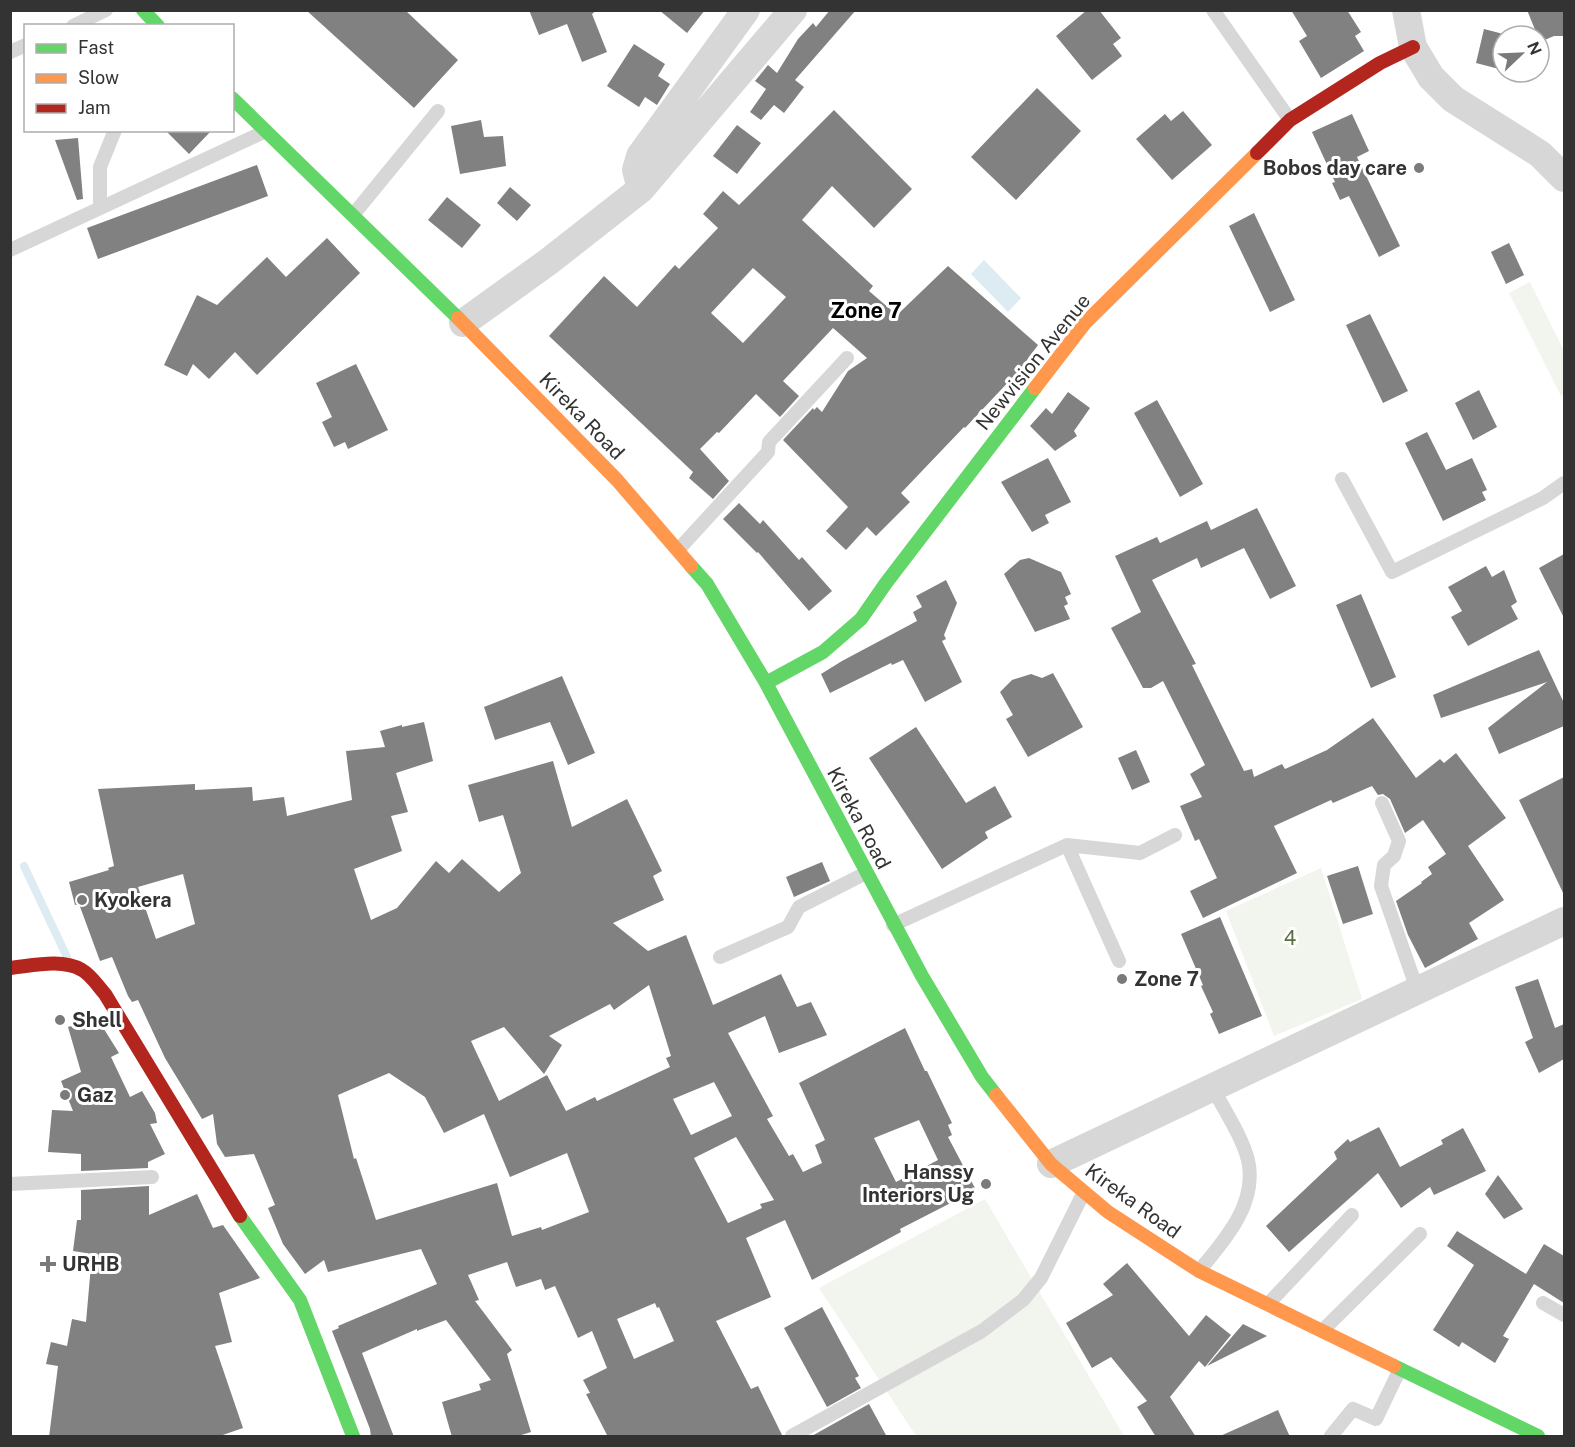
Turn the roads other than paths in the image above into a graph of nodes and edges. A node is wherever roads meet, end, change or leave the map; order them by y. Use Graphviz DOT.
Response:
graph roads {
  1 [pos="143,10"];
  2 [pos="746,10"];
  3 [pos="793,10"];
  4 [pos="1213,10"];
  5 [pos="1406,10"];
  6 [pos="100,12"];
  7 [pos="77,24"];
  8 [pos="156,24"];
  9 [pos="724,41"];
  10 [pos="24,46"];
  11 [pos="1413,47"];
  12 [pos="10,52"];
  13 [pos="750,61"];
  14 [pos="234,100"];
  15 [pos="438,111"];
  16 [pos="1290,120"];
  17 [pos="266,131"];
  18 [pos="113,132"];
  19 [pos="1564,178"];
  20 [pos="641,189"];
  21 [pos="100,208"];
  22 [pos="352,215"];
  23 [pos="10,250"];
  24 [pos="463,323"];
  25 [pos="847,358"];
  26 [pos="1342,479"];
  27 [pos="1564,483"];
  28 [pos="678,550"];
  29 [pos="766,682"];
  30 [pos="1382,804"];
  31 [pos="1175,835"];
  32 [pos="1067,845"];
  33 [pos="866,873"];
  34 [pos="1564,921"];
  35 [pos="893,925"];
  36 [pos="720,957"];
  37 [pos="1119,961"];
  38 [pos="10,968"];
  39 [pos="1418,992"];
  40 [pos="1213,1088"];
  41 [pos="1051,1164"];
  42 [pos="152,1177"];
  43 [pos="10,1184"];
  44 [pos="1084,1192"];
  45 [pos="1352,1215"];
  46 [pos="1420,1234"];
  47 [pos="1199,1271"];
  48 [pos="1543,1303"];
  49 [pos="1268,1304"];
  50 [pos="1564,1315"];
  51 [pos="1322,1331"];
  52 [pos="1401,1369"];
  53 [pos="353,1437"];
  54 [pos="792,1437"];
  55 [pos="1331,1437"];
  56 [pos="1538,1437"];
  1 -- 8 [label="main road"];
  2 -- 9 [label="street"];
  3 -- 13 [label="street"];
  4 -- 16 [label="lane"];
  5 -- 11 [label="street"];
  6 -- 7 [label="lane"];
  9 -- 13 [label="street"];
  9 -- 20 [label="street"];
  10 -- 12 [label="lane"];
  11 -- 16 [label="main road, Newvision Avenue"];
  11 -- 19 [label="street"];
  13 -- 20 [label="street"];
  14 -- 17 [label="main road, Kireka Road"];
  15 -- 22 [label="lane"];
  16 -- 29 [label="main road, Newvision Avenue"];
  17 -- 21 [label="lane"];
  17 -- 22 [label="main road, Kireka Road"];
  18 -- 21 [label="lane"];
  20 -- 24 [label="street"];
  21 -- 23 [label="lane"];
  22 -- 24 [label="main road, Kireka Road"];
  24 -- 28 [label="main road, Kireka Road"];
  25 -- 28 [label="lane"];
  26 -- 27 [label="lane"];
  28 -- 29 [label="main road, Kireka Road"];
  29 -- 33 [label="main road, Kireka Road"];
  30 -- 39 [label="lane"];
  31 -- 32 [label="lane"];
  32 -- 35 [label="lane"];
  32 -- 37 [label="lane"];
  33 -- 35 [label="main road, Kireka Road"];
  33 -- 36 [label="lane"];
  34 -- 39 [label="street"];
  35 -- 41 [label="main road, Kireka Road"];
  38 -- 53 [label="main road"];
  39 -- 40 [label="street"];
  40 -- 41 [label="street"];
  40 -- 47 [label="lane"];
  41 -- 44 [label="main road, Kireka Road"];
  42 -- 43 [label="lane"];
  44 -- 47 [label="main road, Kireka Road"];
  44 -- 54 [label="lane"];
  45 -- 49 [label="lane"];
  46 -- 51 [label="lane"];
  47 -- 49 [label="main road, Kireka Road"];
  48 -- 50 [label="lane"];
  49 -- 51 [label="main road, Kireka Road"];
  51 -- 52 [label="main road, Kireka Road"];
  52 -- 55 [label="lane"];
  52 -- 56 [label="main road, Kireka Road"];
}
